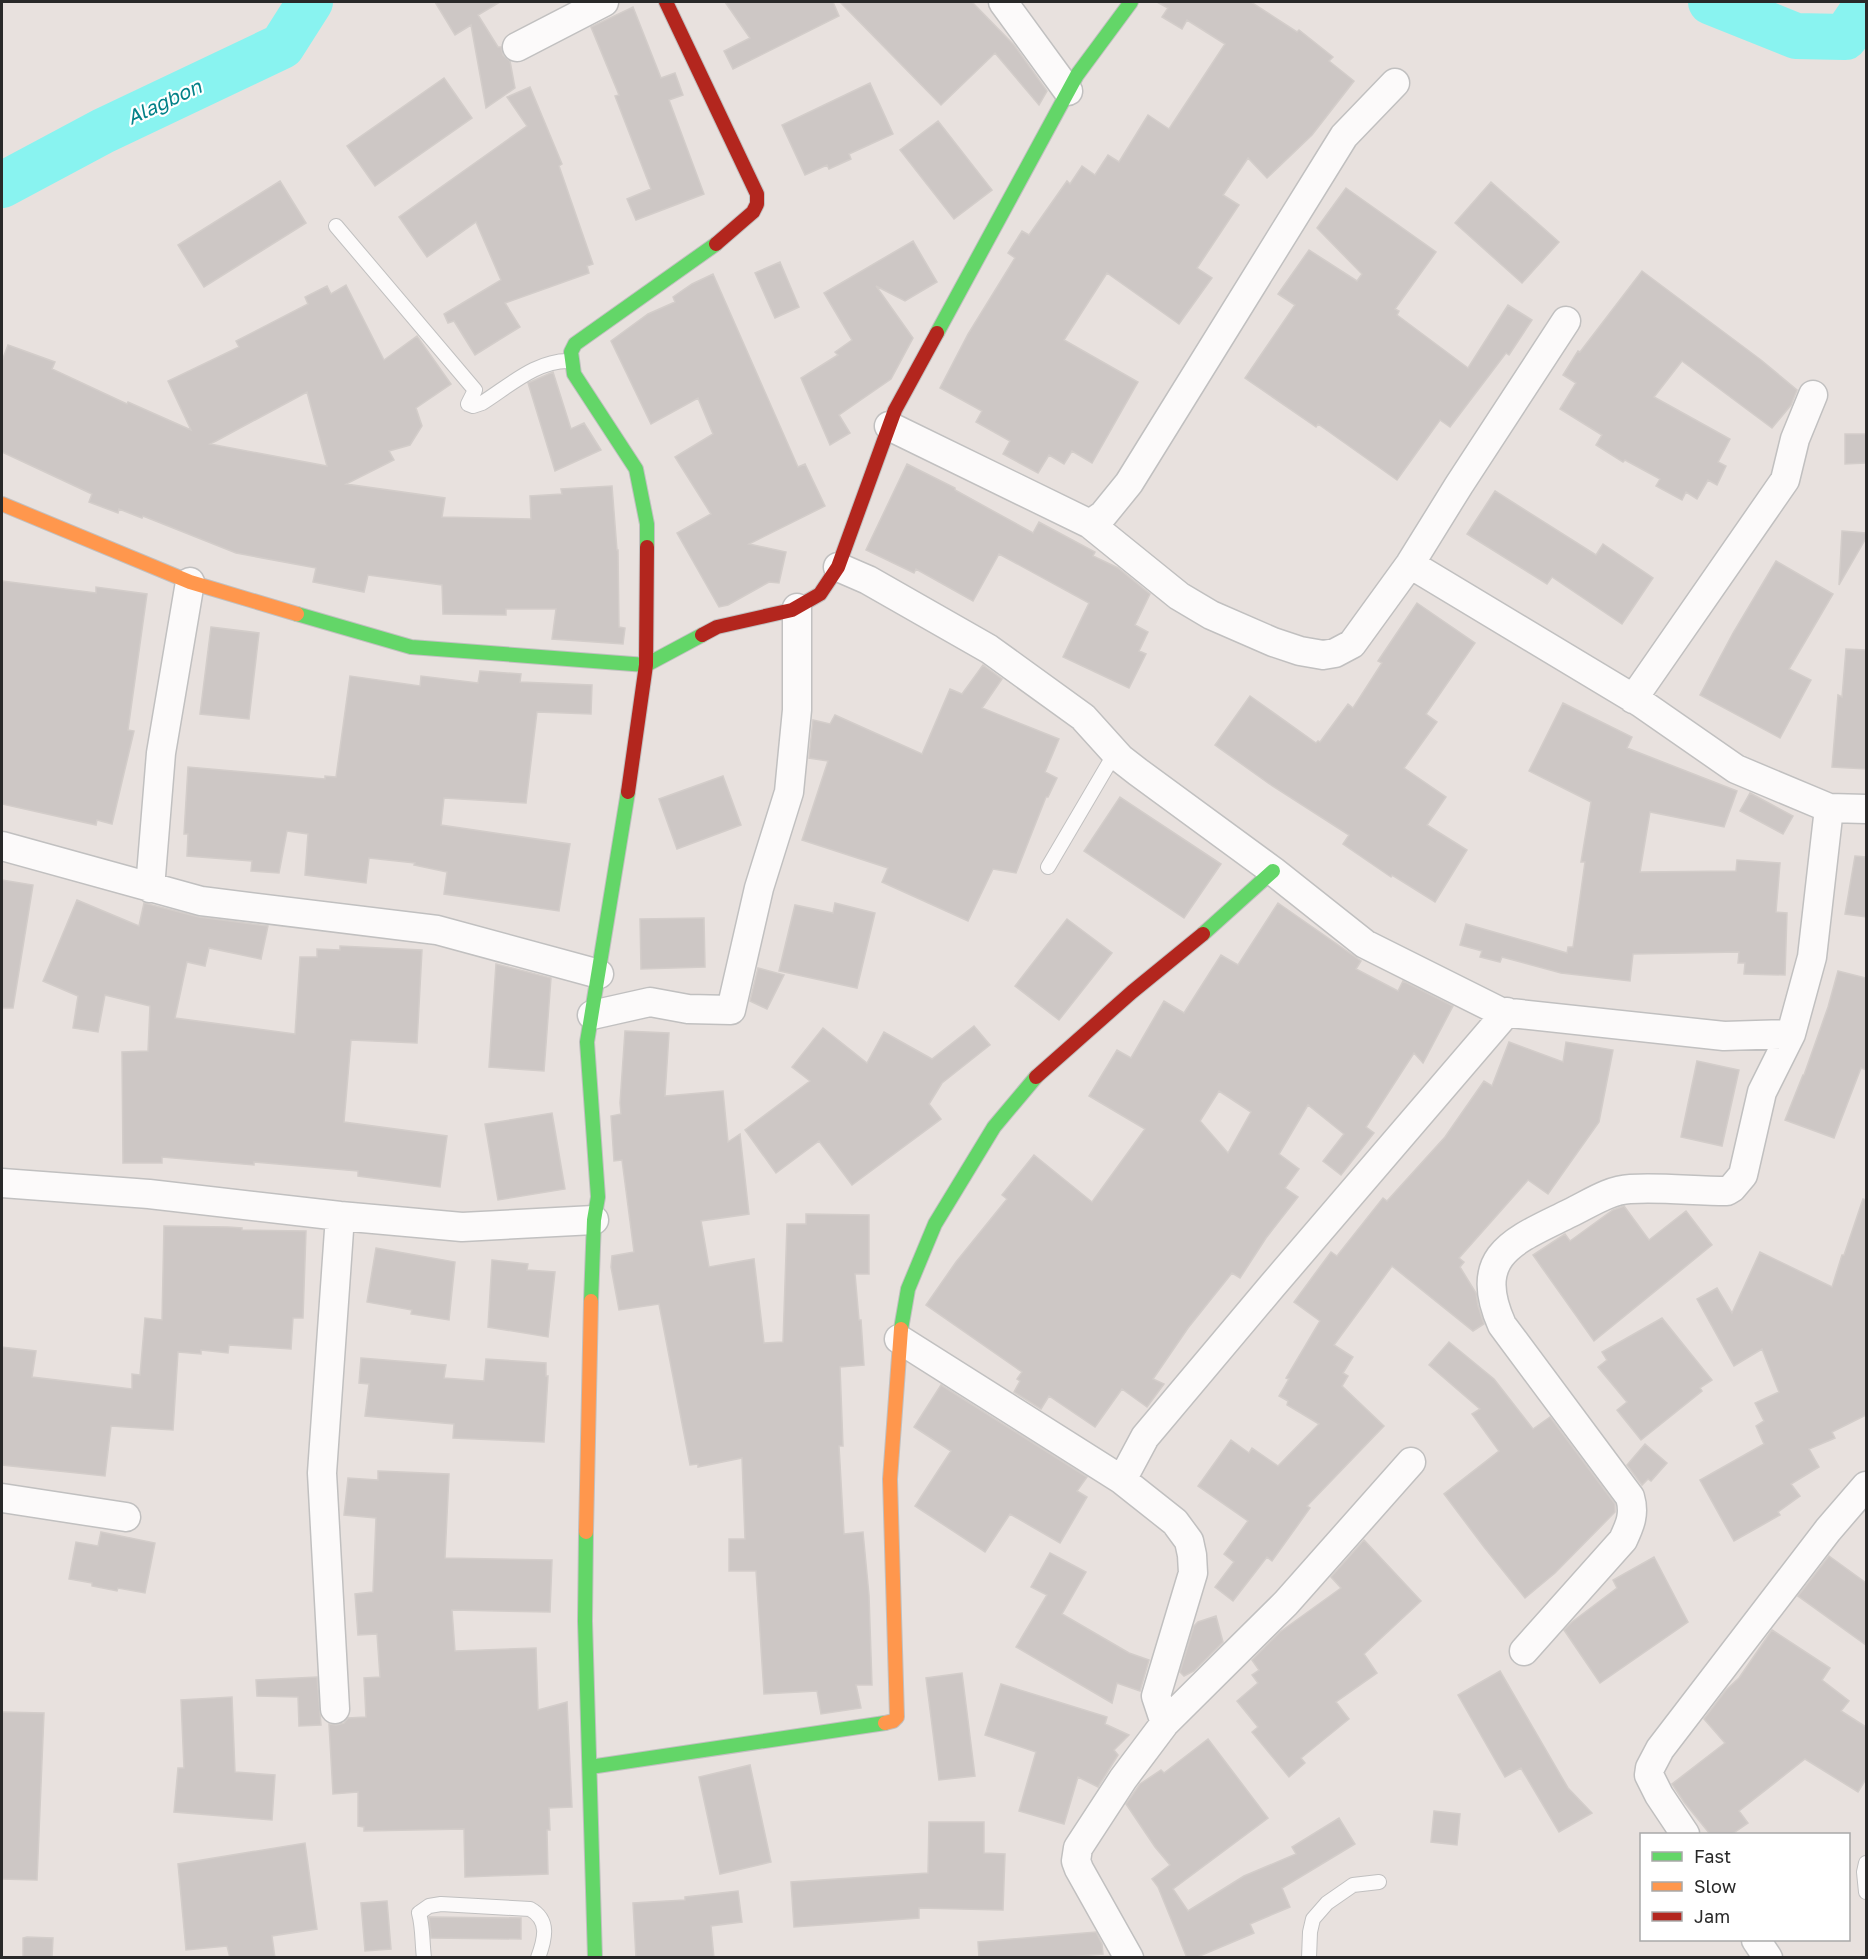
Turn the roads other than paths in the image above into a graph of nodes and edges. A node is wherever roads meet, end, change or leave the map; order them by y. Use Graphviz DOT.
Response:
graph roads {
  1 [pos="603,2"];
  2 [pos="666,2"];
  3 [pos="1003,2"];
  4 [pos="1131,2"];
  5 [pos="517,47"];
  6 [pos="1395,83"];
  7 [pos="1068,91"];
  8 [pos="336,226"];
  9 [pos="1566,321"];
  10 [pos="571,361"];
  11 [pos="1814,395"];
  12 [pos="889,426"];
  13 [pos="2,504"];
  14 [pos="1090,524"];
  15 [pos="1410,564"];
  16 [pos="838,567"];
  17 [pos="190,582"];
  18 [pos="797,608"];
  19 [pos="646,665"];
  20 [pos="1633,699"];
  21 [pos="1115,753"];
  22 [pos="1829,808"];
  23 [pos="1866,809"];
  24 [pos="2,846"];
  25 [pos="1048,867"];
  26 [pos="1273,870"];
  27 [pos="150,888"];
  28 [pos="598,974"];
  29 [pos="1507,1012"];
  30 [pos="592,1015"];
  31 [pos="1791,1034"];
  32 [pos="2,1183"];
  33 [pos="340,1216"];
  34 [pos="594,1220"];
  35 [pos="899,1339"];
  36 [pos="1411,1462"];
  37 [pos="1122,1480"];
  38 [pos="1866,1486"];
  39 [pos="2,1498"];
  40 [pos="126,1517"];
  41 [pos="1524,1651"];
  42 [pos="335,1709"];
  43 [pos="1165,1723"];
  44 [pos="590,1767"];
  45 [pos="1684,1833"];
  46 [pos="1866,1863"];
  47 [pos="1379,1882"];
  48 [pos="1866,1892"];
  49 [pos="1757,1941"];
  50 [pos="424,1958"];
  51 [pos="538,1958"];
  52 [pos="595,1958"];
  53 [pos="1129,1958"];
  54 [pos="1309,1958"];
  55 [pos="1768,1958"];
  1 -- 5 [label="street"];
  2 -- 10 [label="street"];
  3 -- 7 [label="street"];
  4 -- 7 [label="street"];
  6 -- 14 [label="street"];
  7 -- 12 [label="street"];
  8 -- 10 [label="lane"];
  9 -- 15 [label="street"];
  10 -- 19 [label="street"];
  11 -- 20 [label="street"];
  12 -- 14 [label="street"];
  12 -- 16 [label="street"];
  13 -- 17 [label="street"];
  14 -- 15 [label="street"];
  15 -- 20 [label="street"];
  16 -- 18 [label="street"];
  16 -- 21 [label="street"];
  17 -- 19 [label="street"];
  17 -- 27 [label="street"];
  18 -- 19 [label="street"];
  18 -- 30 [label="street"];
  19 -- 28 [label="street"];
  20 -- 22 [label="street"];
  21 -- 25 [label="lane"];
  21 -- 26 [label="street"];
  22 -- 23 [label="street"];
  22 -- 31 [label="street"];
  24 -- 27 [label="street"];
  26 -- 29 [label="street"];
  26 -- 35 [label="street"];
  27 -- 28 [label="street"];
  28 -- 30 [label="street"];
  29 -- 31 [label="street"];
  29 -- 37 [label="street"];
  30 -- 34 [label="street"];
  31 -- 41 [label="street"];
  32 -- 33 [label="street"];
  33 -- 34 [label="street"];
  33 -- 42 [label="street"];
  34 -- 44 [label="street"];
  35 -- 37 [label="street"];
  35 -- 44 [label="street"];
  36 -- 43 [label="street"];
  37 -- 43 [label="street"];
  38 -- 45 [label="street"];
  39 -- 40 [label="street"];
  43 -- 53 [label="street"];
  44 -- 52 [label="street"];
  46 -- 48 [label="lane"];
  47 -- 54 [label="lane"];
  49 -- 55 [label="street"];
  50 -- 51 [label="lane"];
}
